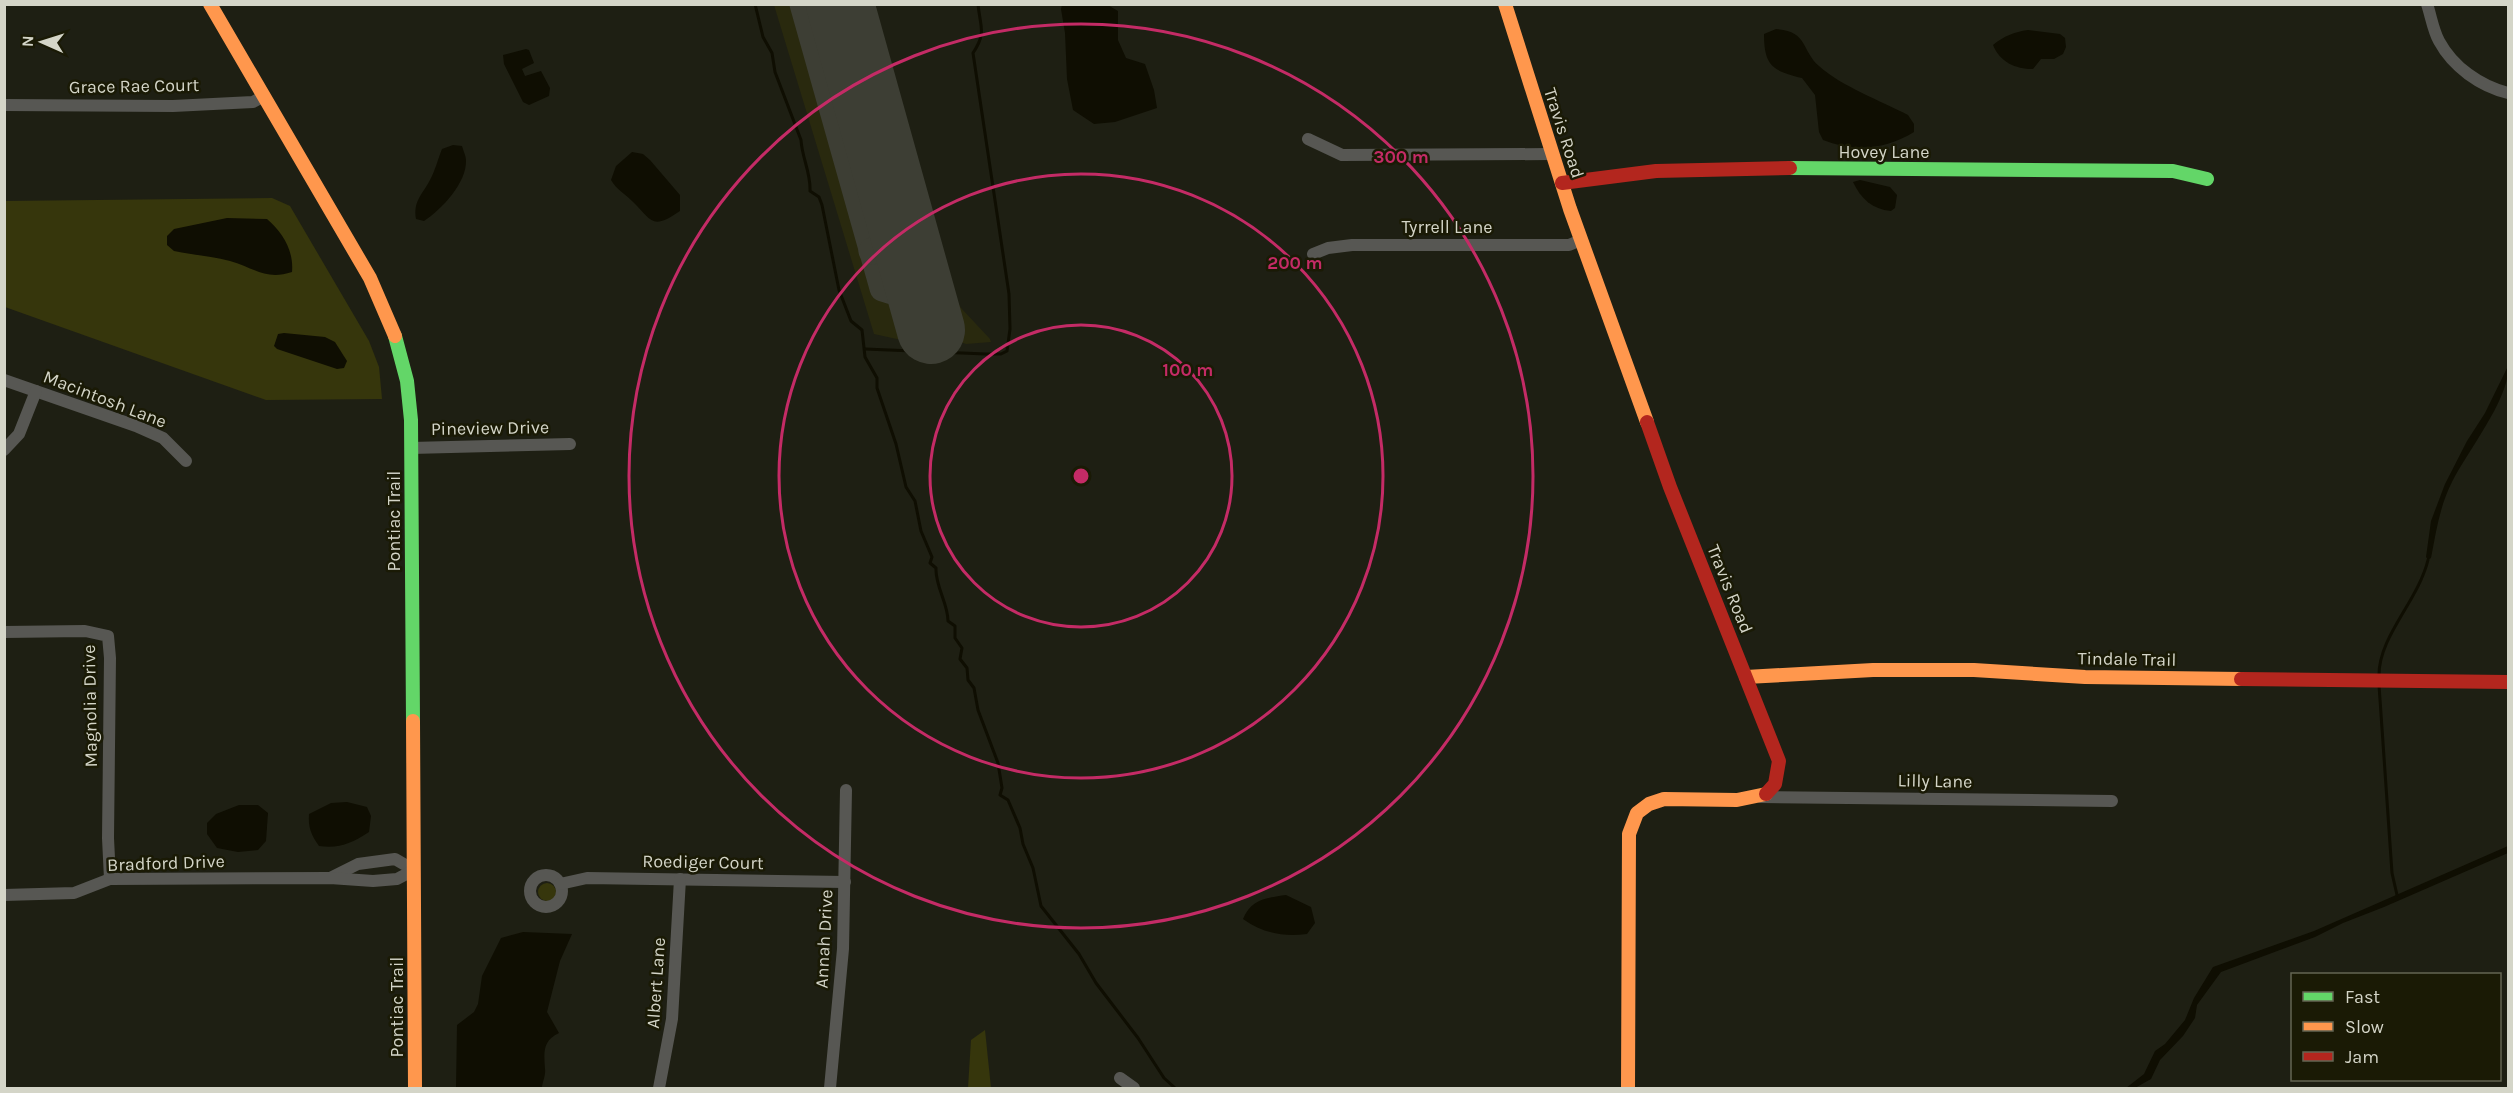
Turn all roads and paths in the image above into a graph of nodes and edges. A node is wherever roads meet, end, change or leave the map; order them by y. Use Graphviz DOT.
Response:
graph roads {
  1 [pos="210,4"];
  2 [pos="1505,4"];
  3 [pos="2427,4"];
  4 [pos="2508,93"];
  5 [pos="264,96"];
  6 [pos="4,105"];
  7 [pos="1308,139"];
  8 [pos="1551,154"];
  9 [pos="2207,178"];
  10 [pos="1562,183"];
  11 [pos="1581,240"];
  12 [pos="1313,254"];
  13 [pos="4,380"];
  14 [pos="36,391"];
  15 [pos="570,444"];
  16 [pos="411,448"];
  17 [pos="4,450"];
  18 [pos="186,461"];
  19 [pos="4,632"];
  20 [pos="1746,677"];
  21 [pos="2508,682"];
  22 [pos="846,790"];
  23 [pos="1757,796"];
  24 [pos="2112,801"];
  25 [pos="414,870"];
  26 [pos="330,878"];
  27 [pos="110,879"];
  28 [pos="680,879"];
  29 [pos="845,882"];
  30 [pos="560,884"];
  31 [pos="4,896"];
  32 [pos="1120,1078"];
  33 [pos="415,1089"];
  34 [pos="659,1089"];
  35 [pos="830,1089"];
  36 [pos="1134,1089"];
  37 [pos="1628,1089"];
  1 -- 5 [label="street, Pontiac Trail"];
  2 -- 8 [label="street, Travis Road"];
  3 -- 4 [label="street"];
  5 -- 6 [label="street, Grace Rae Court"];
  5 -- 16 [label="street, Pontiac Trail"];
  7 -- 8 [label="street"];
  8 -- 10 [label="street, Travis Road"];
  9 -- 10 [label="street, Hovey Lane"];
  10 -- 11 [label="street, Travis Road"];
  11 -- 12 [label="street, Tyrrell Lane"];
  11 -- 20 [label="street, Travis Road"];
  13 -- 14 [label="street, Macintosh Lane"];
  14 -- 17 [label="street"];
  14 -- 18 [label="street, Macintosh Lane"];
  15 -- 16 [label="street, Pineview Drive"];
  16 -- 25 [label="street, Pontiac Trail"];
  19 -- 27 [label="street, Magnolia Drive"];
  20 -- 21 [label="street, Tindale Trail"];
  20 -- 23 [label="street, Travis Road"];
  22 -- 29 [label="street, Annah Drive"];
  23 -- 24 [label="street, Lilly Lane"];
  23 -- 37 [label="street"];
  25 -- 26 [label="street, Bradford Drive"];
  25 -- 26 [label="street, Bradford Drive"];
  25 -- 33 [label="street, Pontiac Trail"];
  26 -- 27 [label="street, Bradford Drive"];
  27 -- 31 [label="street, Bradford Drive"];
  28 -- 29 [label="street, Roediger Court"];
  28 -- 30 [label="street, Roediger Court"];
  28 -- 34 [label="street, Albert Lane"];
  29 -- 35 [label="street, Annah Drive"];
  32 -- 36 [label="street"];
}
